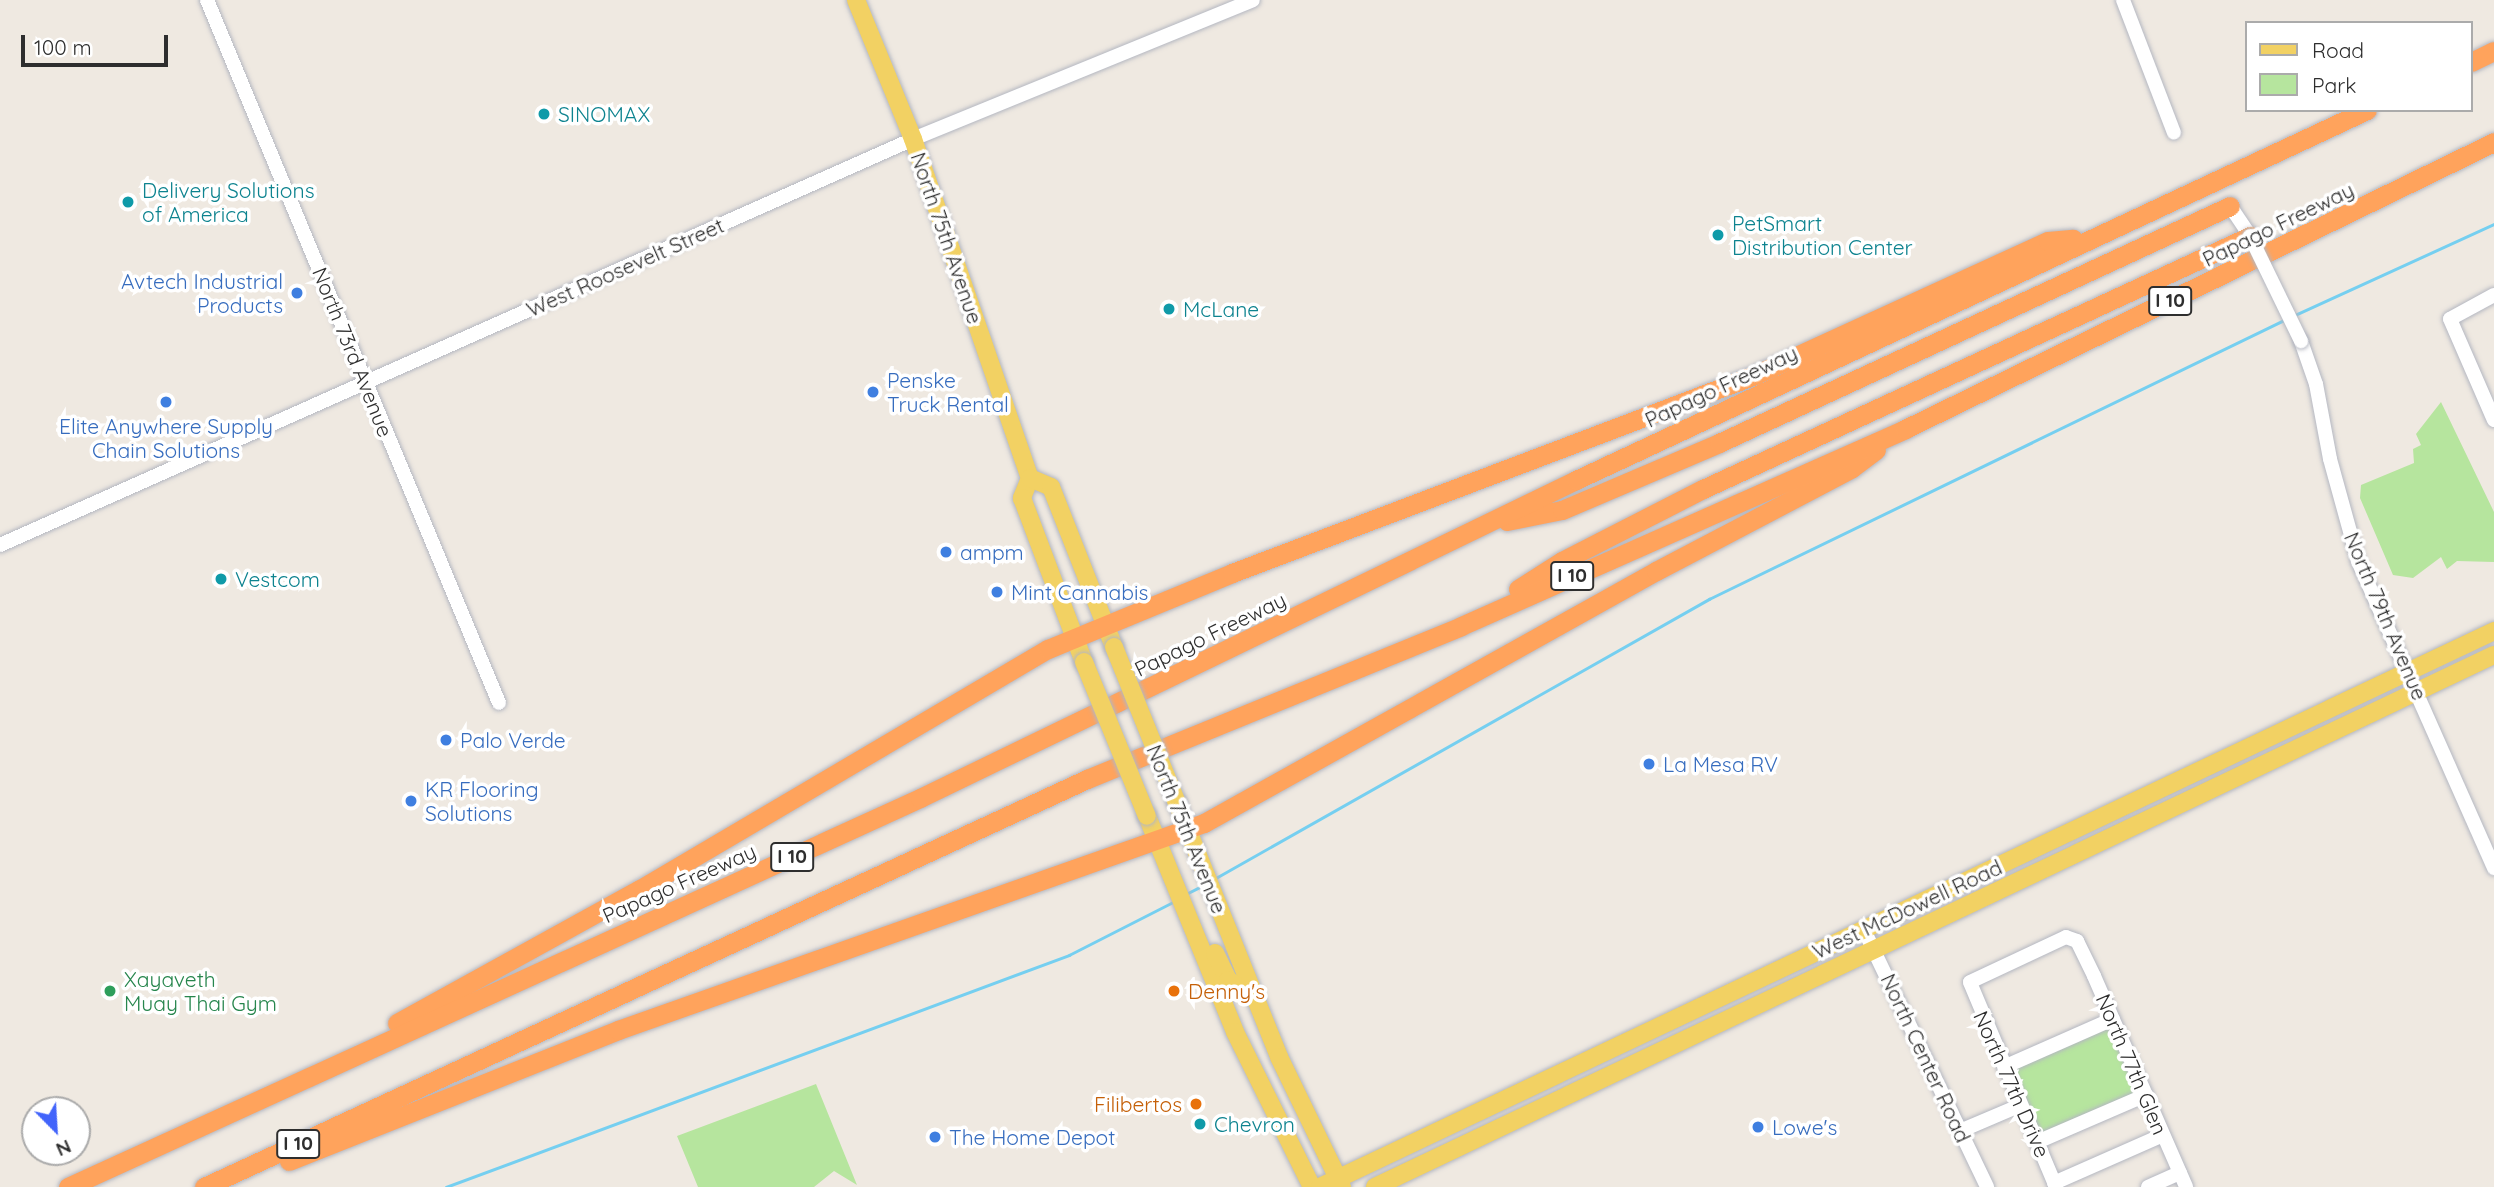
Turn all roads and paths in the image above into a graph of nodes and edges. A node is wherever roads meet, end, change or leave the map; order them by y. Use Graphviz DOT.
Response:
graph roads {
  1 [pos="207,0"];
  2 [pos="856,0"];
  3 [pos="1253,0"];
  4 [pos="2123,0"];
  5 [pos="2494,51"];
  6 [pos="2473,61"];
  7 [pos="2363,112"];
  8 [pos="2174,133"];
  9 [pos="913,139"];
  10 [pos="2494,142"];
  11 [pos="2494,155"];
  12 [pos="2435,173"];
  13 [pos="2230,206"];
  14 [pos="2091,236"];
  15 [pos="2250,236"];
  16 [pos="2494,295"];
  17 [pos="366,382"];
  18 [pos="2494,382"];
  19 [pos="2480,389"];
  20 [pos="2494,419"];
  21 [pos="1905,429"];
  22 [pos="1030,478"];
  23 [pos="1477,527"];
  24 [pos="0,544"];
  25 [pos="1105,624"];
  26 [pos="1461,626"];
  27 [pos="2494,631"];
  28 [pos="1075,637"];
  29 [pos="2494,655"];
  30 [pos="2409,671"];
  31 [pos="2417,691"];
  32 [pos="499,703"];
  33 [pos="2220,760"];
  34 [pos="2146,819"];
  35 [pos="2087,823"];
  36 [pos="1187,829"];
  37 [pos="1157,842"];
  38 [pos="2096,844"];
  39 [pos="2494,868"];
  40 [pos="1189,916"];
  41 [pos="1864,930"];
  42 [pos="2077,941"];
  43 [pos="1874,949"];
  44 [pos="1255,998"];
  45 [pos="2113,1019"];
  46 [pos="2004,1067"];
  47 [pos="2146,1095"];
  48 [pos="2021,1105"];
  49 [pos="231,1112"];
  50 [pos="1960,1131"];
  51 [pos="2163,1135"];
  52 [pos="2037,1142"];
  53 [pos="2183,1180"];
  54 [pos="1340,1183"];
  55 [pos="2055,1185"];
  56 [pos="68,1187"];
  57 [pos="204,1187"];
  58 [pos="219,1187"];
  59 [pos="1312,1187"];
  60 [pos="1320,1187"];
  61 [pos="1374,1187"];
  62 [pos="1986,1187"];
  63 [pos="2148,1187"];
  1 -- 17 [label="street, North 73rd Avenue"];
  2 -- 9 [label="main road, North 75th Avenue"];
  3 -- 9 [label="street, West Roosevelt Street"];
  4 -- 8 [label="street"];
  5 -- 6 [label="highway"];
  7 -- 14 [label="highway, Papago Freeway / I 10"];
  9 -- 17 [label="street, West Roosevelt Street"];
  9 -- 22 [label="main road, North 75th Avenue"];
  10 -- 12 [label="highway, Papago Freeway / I 10"];
  11 -- 12 [label="highway"];
  12 -- 21 [label="highway, Papago Freeway / I 10"];
  13 -- 15 [label="street, North 79th Avenue"];
  13 -- 23 [label="highway"];
  14 -- 23 [label="highway, Papago Freeway / I 10"];
  14 -- 25 [label="highway"];
  15 -- 26 [label="highway"];
  15 -- 30 [label="street, North 79th Avenue, bridge"];
  16 -- 19 [label="street"];
  17 -- 24 [label="street, West Roosevelt Street"];
  17 -- 32 [label="street, North 73rd Avenue"];
  18 -- 19 [label="street"];
  19 -- 20 [label="street"];
  21 -- 26 [label="highway, Papago Freeway / I 10"];
  21 -- 36 [label="highway"];
  22 -- 25 [label="main road, North 75th Avenue"];
  22 -- 28 [label="main road, North 75th Avenue"];
  23 -- 49 [label="highway, Papago Freeway / I 10"];
  25 -- 28 [label="highway"];
  25 -- 36 [label="main road, North 75th Avenue, bridge"];
  26 -- 57 [label="highway, Papago Freeway / I 10"];
  27 -- 30 [label="main road, West McDowell Road"];
  28 -- 37 [label="main road, North 75th Avenue, bridge"];
  28 -- 49 [label="highway"];
  29 -- 31 [label="main road, West McDowell Road"];
  30 -- 31 [label="street, North 79th Avenue"];
  30 -- 33 [label="main road, West McDowell Road"];
  31 -- 34 [label="main road, West McDowell Road"];
  31 -- 39 [label="street, North 79th Avenue"];
  33 -- 34 [label="main road"];
  33 -- 35 [label="main road, West McDowell Road"];
  34 -- 38 [label="main road, West McDowell Road"];
  35 -- 38 [label="main road"];
  35 -- 41 [label="main road, West McDowell Road"];
  36 -- 37 [label="highway"];
  36 -- 44 [label="main road, North 75th Avenue"];
  37 -- 40 [label="main road, North 75th Avenue"];
  37 -- 58 [label="highway"];
  38 -- 43 [label="main road, West McDowell Road"];
  40 -- 44 [label="main road"];
  40 -- 59 [label="main road, North 75th Avenue"];
  41 -- 43 [label="street, North Center Road"];
  41 -- 54 [label="main road, West McDowell Road"];
  42 -- 45 [label="street, North 77th Glen"];
  42 -- 46 [label="street, North 77th Drive"];
  43 -- 50 [label="street, North Center Road"];
  43 -- 61 [label="main road, West McDowell Road"];
  44 -- 54 [label="main road, North 75th Avenue"];
  45 -- 46 [label="street"];
  45 -- 47 [label="street, North 77th Glen"];
  46 -- 48 [label="street, North 77th Drive"];
  47 -- 51 [label="street, North 77th Glen"];
  47 -- 52 [label="street"];
  48 -- 50 [label="street"];
  48 -- 52 [label="street, North 77th Drive"];
  49 -- 56 [label="highway, Papago Freeway / I 10"];
  50 -- 62 [label="street, North Center Road"];
  51 -- 53 [label="street, North 77th Glen"];
  51 -- 55 [label="street"];
  52 -- 55 [label="street, North 77th Drive"];
  53 -- 63 [label="street"];
  54 -- 60 [label="main road, West McDowell Road"];
}
